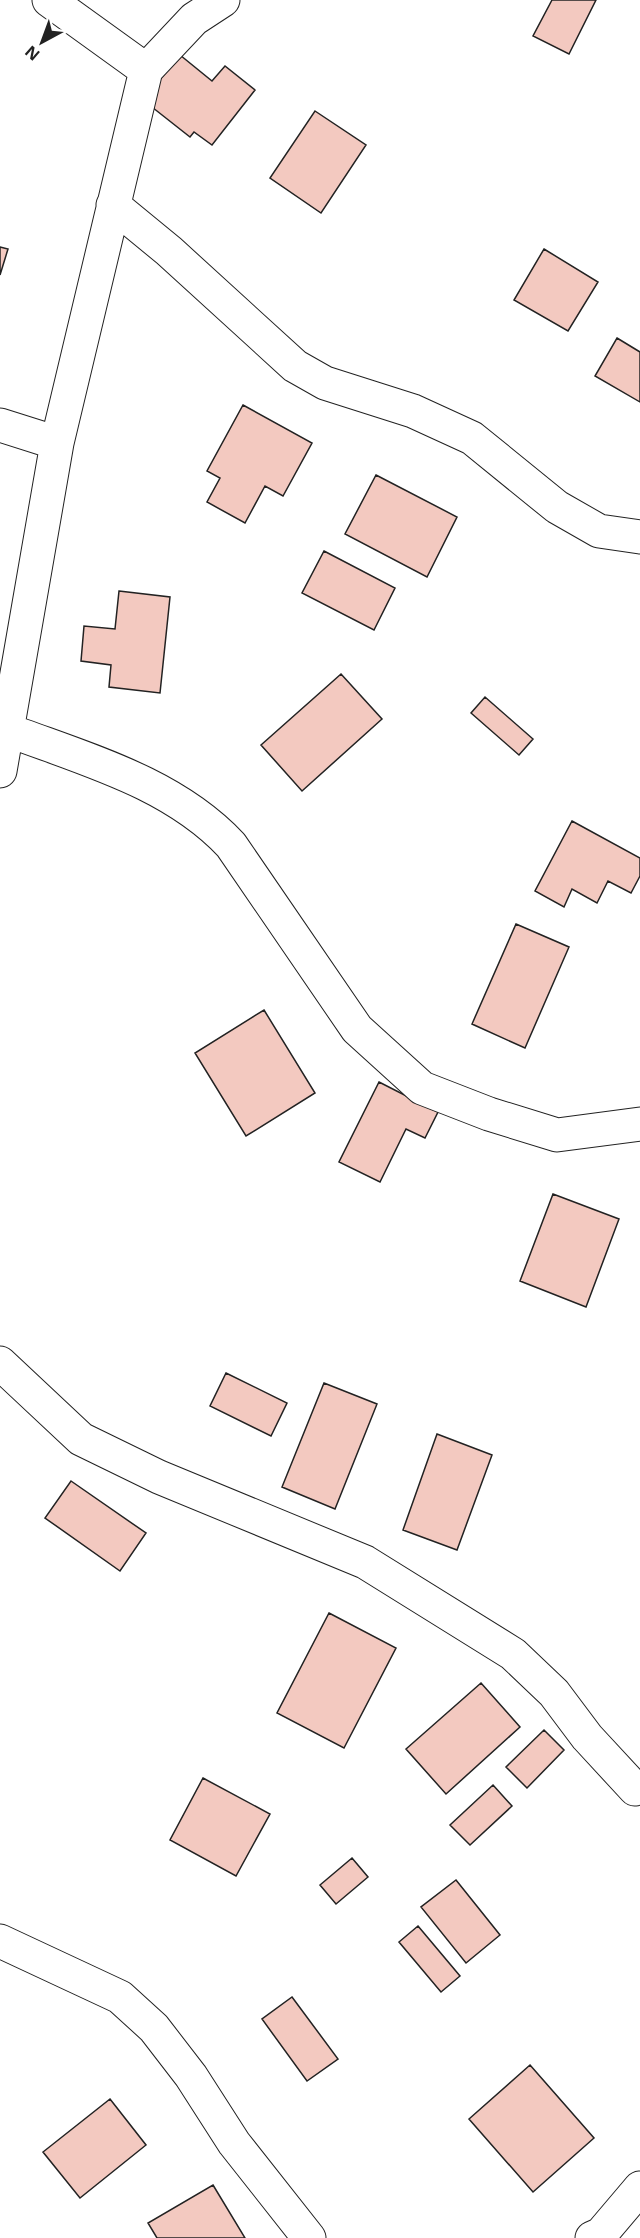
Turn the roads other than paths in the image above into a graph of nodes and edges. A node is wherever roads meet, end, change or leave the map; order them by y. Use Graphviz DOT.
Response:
graph roads {
  1 [pos="49,0"];
  2 [pos="222,0"];
  3 [pos="146,70"];
  4 [pos="113,205"];
  5 [pos="0,425"];
  6 [pos="57,443"];
  7 [pos="640,537"];
  8 [pos="5,729"];
  9 [pos="0,771"];
  10 [pos="640,1124"];
  11 [pos="0,1363"];
  12 [pos="638,1792"];
  13 [pos="0,1941"];
  14 [pos="640,2188"];
  15 [pos="309,2238"];
  16 [pos="592,2238"];
  1 -- 3 [label="street"];
  2 -- 3 [label="street"];
  3 -- 4 [label="street"];
  4 -- 6 [label="street"];
  4 -- 7 [label="street"];
  5 -- 6 [label="street"];
  6 -- 8 [label="street"];
  8 -- 9 [label="street"];
  8 -- 10 [label="street"];
  11 -- 12 [label="street"];
  13 -- 15 [label="street"];
  14 -- 16 [label="street"];
}
